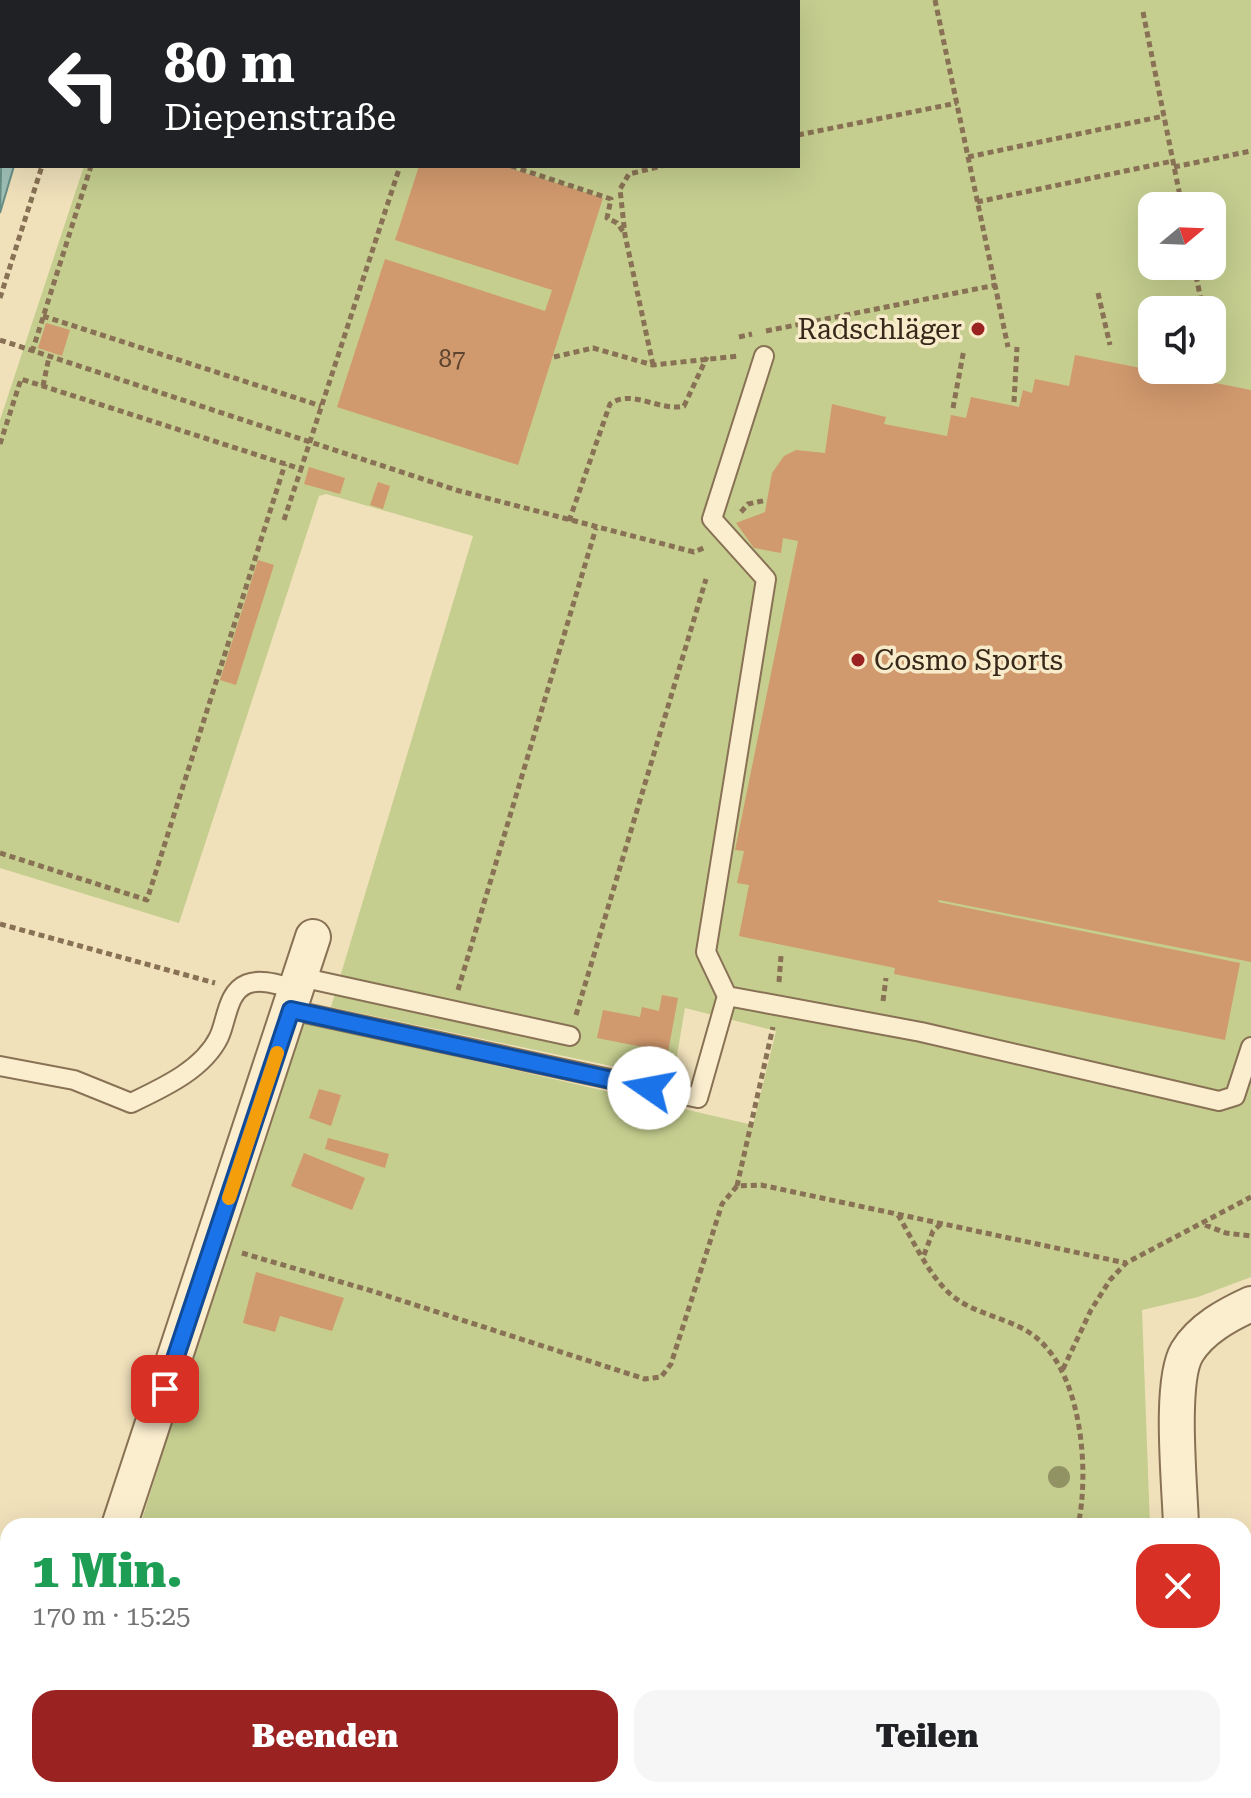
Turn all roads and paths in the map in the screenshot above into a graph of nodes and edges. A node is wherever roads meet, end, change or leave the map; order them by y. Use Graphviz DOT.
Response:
graph roads {
  1 [pos="935,0"];
  2 [pos="1143,12"];
  3 [pos="957,103"];
  4 [pos="1164,116"];
  5 [pos="800,135"];
  6 [pos="1251,151"];
  7 [pos="968,157"];
  8 [pos="1174,164"];
  9 [pos="41,168"];
  10 [pos="90,168"];
  11 [pos="399,168"];
  12 [pos="517,168"];
  13 [pos="654,168"];
  14 [pos="1179,192"];
  15 [pos="977,202"];
  16 [pos="625,235"];
  17 [pos="996,285"];
  18 [pos="1098,293"];
  19 [pos="0,298"];
  20 [pos="43,316"];
  21 [pos="739,337"];
  22 [pos="0,340"];
  23 [pos="1110,345"];
  24 [pos="1008,347"];
  25 [pos="1017,347"];
  26 [pos="964,349"];
  27 [pos="32,352"];
  28 [pos="764,356"];
  29 [pos="49,357"];
  30 [pos="554,357"];
  31 [pos="707,357"];
  32 [pos="653,365"];
  33 [pos="43,386"];
  34 [pos="1014,402"];
  35 [pos="321,406"];
  36 [pos="953,408"];
  37 [pos="310,440"];
  38 [pos="0,444"];
  39 [pos="285,464"];
  40 [pos="301,469"];
  41 [pos="767,500"];
  42 [pos="284,520"];
  43 [pos="569,521"];
  44 [pos="596,528"];
  45 [pos="723,531"];
  46 [pos="706,579"];
  47 [pos="0,853"];
  48 [pos="0,924"];
  49 [pos="313,937"];
  50 [pos="239,989"];
  51 [pos="296,992"];
  52 [pos="727,996"];
  53 [pos="778,1006"];
  54 [pos="452,1010"];
  55 [pos="570,1036"];
  56 [pos="1251,1047"];
  57 [pos="0,1066"];
  58 [pos="737,1186"];
  59 [pos="1251,1197"];
  60 [pos="898,1215"];
  61 [pos="941,1224"];
  62 [pos="1205,1225"];
  63 [pos="1251,1236"];
  64 [pos="214,1245"];
  65 [pos="924,1256"];
  66 [pos="1126,1263"];
  67 [pos="1251,1304"];
  68 [pos="1063,1369"];
  69 [pos="122,1518"];
  70 [pos="1079,1518"];
  71 [pos="1181,1518"];
  1 -- 3 [label="path"];
  2 -- 4 [label="path"];
  3 -- 5 [label="path"];
  3 -- 7 [label="path"];
  4 -- 7 [label="path"];
  4 -- 8 [label="path"];
  6 -- 8 [label="path"];
  7 -- 15 [label="path"];
  8 -- 14 [label="path"];
  8 -- 15 [label="path"];
  9 -- 19 [label="path"];
  10 -- 20 [label="path"];
  11 -- 35 [label="path"];
  12 -- 16 [label="path"];
  13 -- 16 [label="path"];
  15 -- 17 [label="path"];
  16 -- 32 [label="path"];
  17 -- 21 [label="path"];
  17 -- 24 [label="path"];
  18 -- 23 [label="path"];
  20 -- 27 [label="path"];
  20 -- 35 [label="path"];
  22 -- 27 [label="path"];
  25 -- 34 [label="path"];
  26 -- 36 [label="path"];
  27 -- 29 [label="path"];
  28 -- 31 [label="path"];
  28 -- 45 [label="lane"];
  29 -- 33 [label="path"];
  29 -- 37 [label="path"];
  30 -- 32 [label="path"];
  31 -- 32 [label="path"];
  31 -- 43 [label="path"];
  33 -- 38 [label="path"];
  33 -- 39 [label="path"];
  35 -- 37 [label="path"];
  37 -- 40 [label="path"];
  37 -- 43 [label="path"];
  39 -- 40 [label="path"];
  39 -- 47 [label="path"];
  40 -- 42 [label="path"];
  41 -- 45 [label="path"];
  43 -- 44 [label="path"];
  44 -- 45 [label="path"];
  44 -- 54 [label="path"];
  45 -- 52 [label="lane"];
  46 -- 55 [label="path"];
  48 -- 50 [label="path"];
  49 -- 51 [label="street"];
  50 -- 51 [label="lane"];
  50 -- 57 [label="lane"];
  51 -- 52 [label="lane"];
  51 -- 54 [label="lane"];
  51 -- 64 [label="street"];
  52 -- 53 [label="lane"];
  53 -- 56 [label="lane"];
  53 -- 58 [label="path"];
  54 -- 55 [label="lane"];
  58 -- 60 [label="path"];
  58 -- 64 [label="path"];
  59 -- 62 [label="path"];
  60 -- 61 [label="path"];
  60 -- 65 [label="path"];
  61 -- 65 [label="path"];
  61 -- 66 [label="path"];
  62 -- 63 [label="path"];
  62 -- 66 [label="path"];
  64 -- 69 [label="street"];
  65 -- 68 [label="path"];
  66 -- 68 [label="path"];
  67 -- 71 [label="street"];
  68 -- 70 [label="path"];
}
